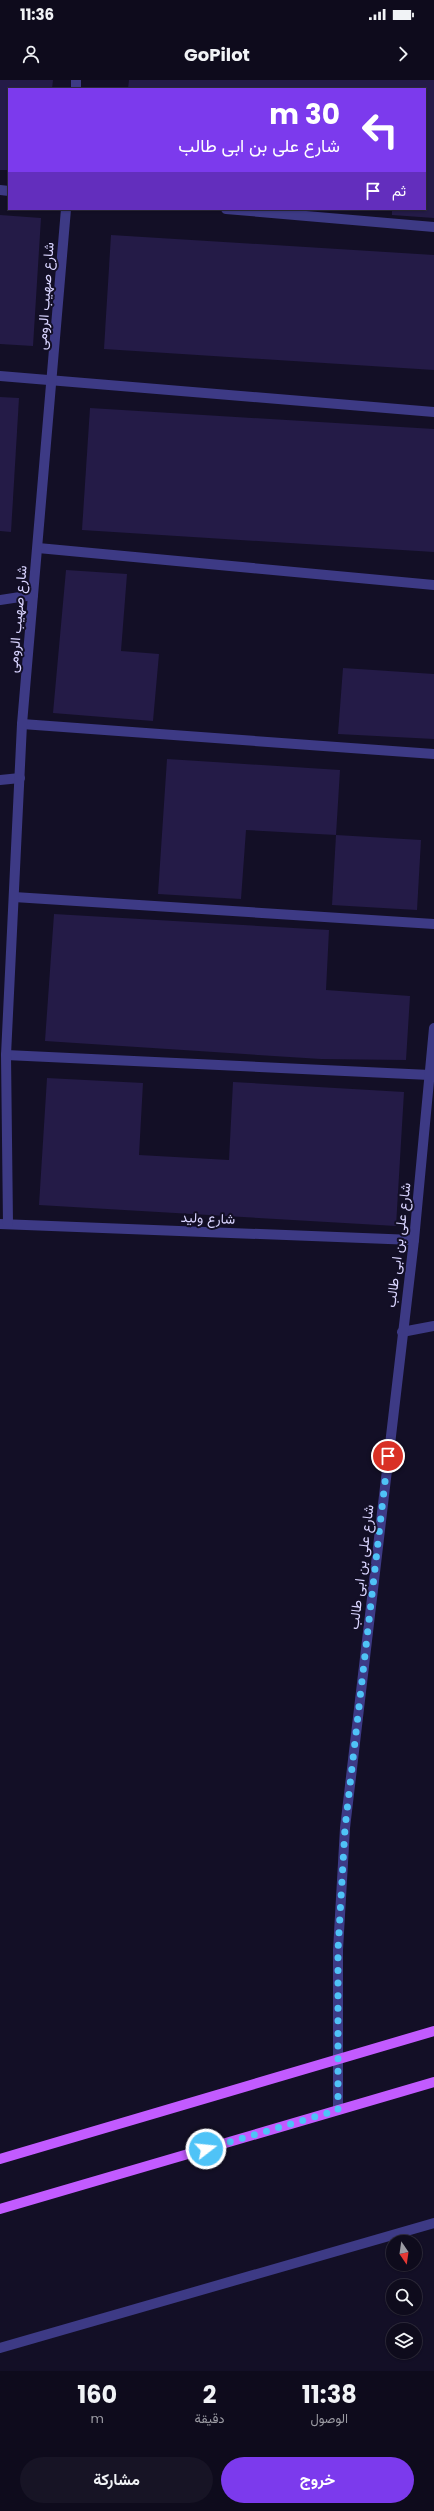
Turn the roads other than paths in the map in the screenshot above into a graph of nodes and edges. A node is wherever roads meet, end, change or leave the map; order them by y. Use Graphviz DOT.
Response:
graph roads {
  1 [pos="66,210"];
  2 [pos="238,210"];
  3 [pos="434,227"];
  4 [pos="0,376"];
  5 [pos="53,380"];
  6 [pos="434,412"];
  7 [pos="38,548"];
  8 [pos="434,586"];
  9 [pos="33,595"];
  10 [pos="0,600"];
  11 [pos="22,724"];
  12 [pos="434,754"];
  13 [pos="20,778"];
  14 [pos="0,780"];
  15 [pos="14,897"];
  16 [pos="434,924"];
  17 [pos="434,1028"];
  18 [pos="5,1051"];
  19 [pos="430,1075"];
  20 [pos="430,1111"];
  21 [pos="4,1224"];
  22 [pos="414,1240"];
  23 [pos="434,1326"];
  24 [pos="402,1332"];
  25 [pos="434,2031"];
  26 [pos="337,2060"];
  27 [pos="434,2082"];
  28 [pos="338,2110"];
  29 [pos="0,2159"];
  30 [pos="0,2209"];
  31 [pos="434,2223"];
  32 [pos="0,2348"];
  1 -- 5 [label="street, شارع صهيب الرومى"];
  2 -- 3 [label="street"];
  4 -- 5 [label="street"];
  5 -- 6 [label="street"];
  5 -- 7 [label="street, شارع صهيب الرومى"];
  7 -- 8 [label="street"];
  7 -- 9 [label="street, شارع صهيب الرومى"];
  9 -- 10 [label="street"];
  9 -- 11 [label="street, شارع صهيب الرومى"];
  11 -- 12 [label="street"];
  11 -- 13 [label="street, شارع صهيب الرومى"];
  13 -- 14 [label="street"];
  13 -- 15 [label="street, شارع صهيب الرومى"];
  15 -- 16 [label="street"];
  15 -- 18 [label="street, شارع صهيب الرومى"];
  17 -- 19 [label="street, شارع على بن ابى طالب"];
  18 -- 19 [label="street"];
  18 -- 21 [label="street, شارع صهيب الرومى"];
  19 -- 20 [label="street, شارع على بن ابى طالب"];
  20 -- 22 [label="street, شارع على بن ابى طالب"];
  21 -- 22 [label="street, شارع وليد"];
  22 -- 24 [label="street, شارع على بن ابى طالب"];
  23 -- 24 [label="street"];
  24 -- 26 [label="street, شارع على بن ابى طالب"];
  25 -- 26 [label="main road"];
  26 -- 28 [label="street, شارع على بن ابى طالب"];
  26 -- 29 [label="main road"];
  27 -- 28 [label="main road"];
  28 -- 30 [label="main road"];
  31 -- 32 [label="street"];
}
